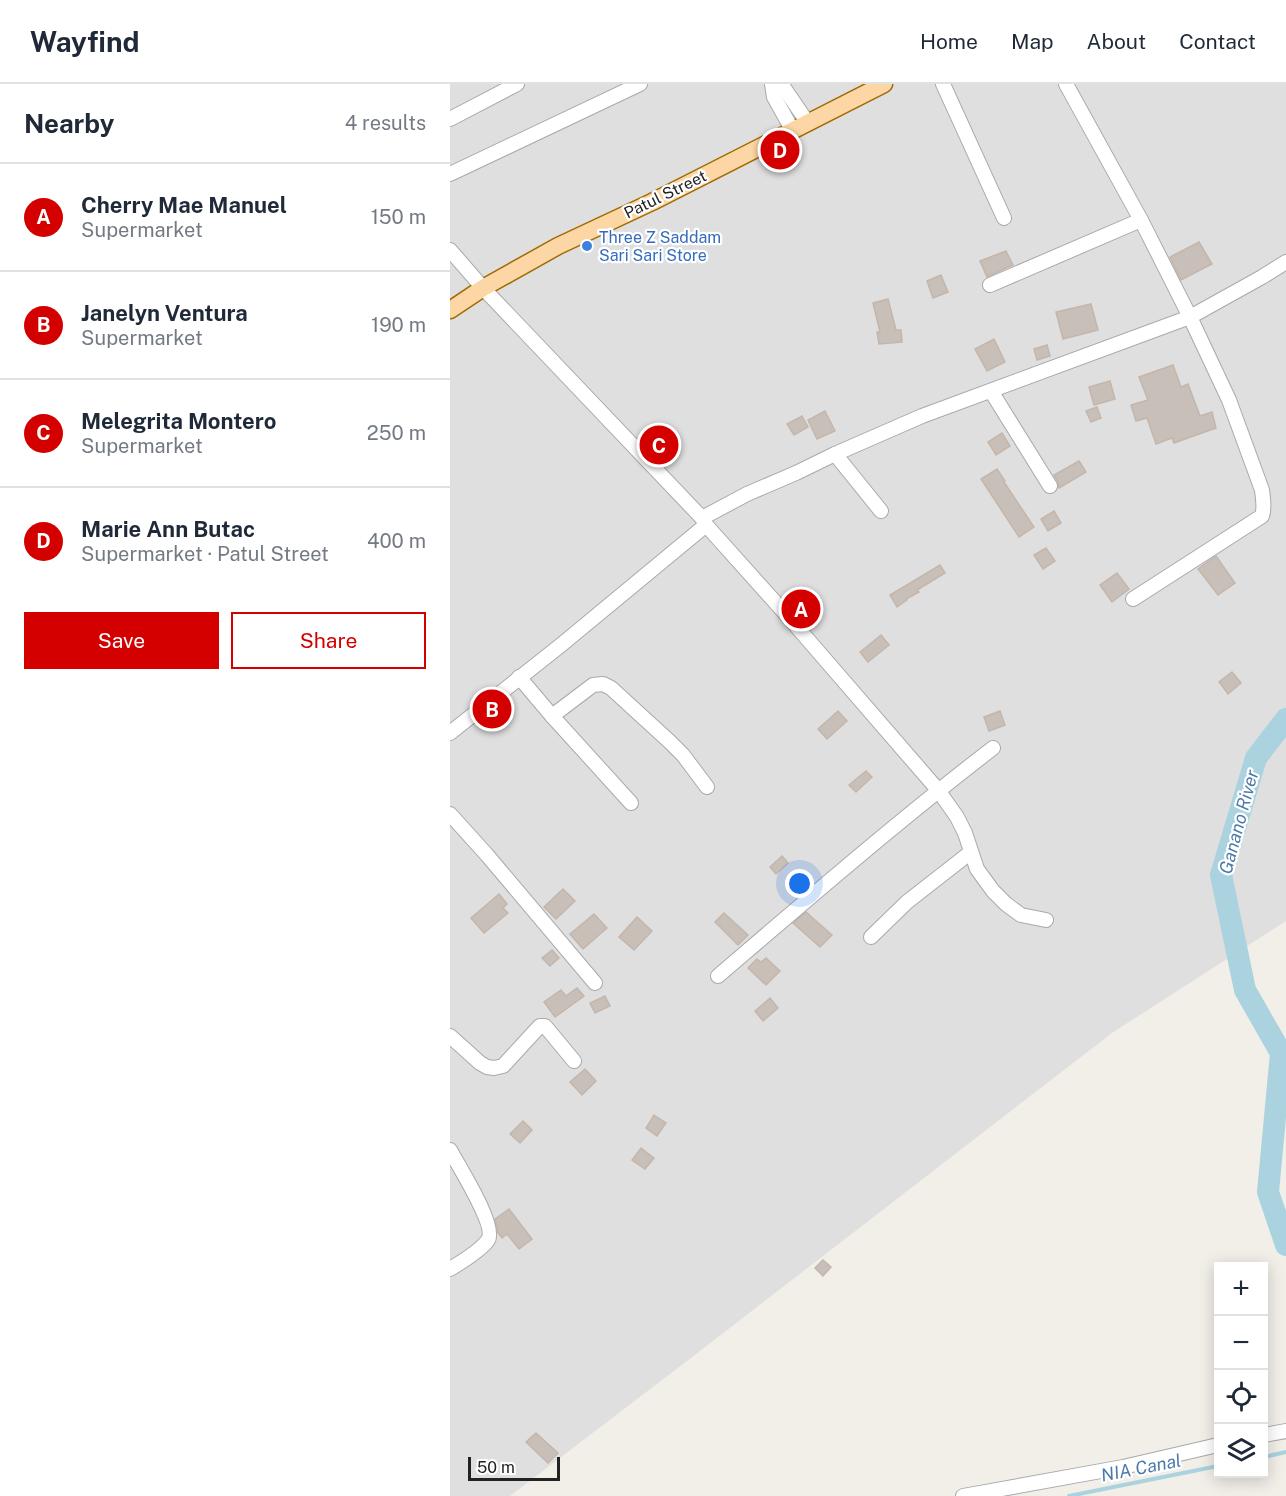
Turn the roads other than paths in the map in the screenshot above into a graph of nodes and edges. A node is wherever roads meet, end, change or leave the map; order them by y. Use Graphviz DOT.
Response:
graph roads {
  1 [pos="516,84"];
  2 [pos="640,84"];
  3 [pos="772,84"];
  4 [pos="778,84"];
  5 [pos="884,84"];
  6 [pos="943,84"];
  7 [pos="1066,84"];
  8 [pos="450,119"];
  9 [pos="801,127"];
  10 [pos="450,174"];
  11 [pos="1004,218"];
  12 [pos="1142,220"];
  13 [pos="450,250"];
  14 [pos="1286,262"];
  15 [pos="990,285"];
  16 [pos="483,288"];
  17 [pos="450,310"];
  18 [pos="1190,316"];
  19 [pos="991,391"];
  20 [pos="835,454"];
  21 [pos="1050,486"];
  22 [pos="881,511"];
  23 [pos="704,521"];
  24 [pos="1133,598"];
  25 [pos="519,677"];
  26 [pos="552,716"];
  27 [pos="450,733"];
  28 [pos="993,748"];
  29 [pos="707,787"];
  30 [pos="938,790"];
  31 [pos="631,803"];
  32 [pos="450,814"];
  33 [pos="971,852"];
  34 [pos="1046,920"];
  35 [pos="871,937"];
  36 [pos="717,976"];
  37 [pos="595,983"];
  38 [pos="450,1036"];
  39 [pos="574,1061"];
  40 [pos="450,1150"];
  41 [pos="450,1269"];
  42 [pos="1286,1431"];
  43 [pos="1268,1435"];
  44 [pos="1214,1446"];
  45 [pos="963,1496"];
  1 -- 8 [label="street"];
  2 -- 10 [label="street"];
  3 -- 9 [label="street"];
  4 -- 9 [label="street"];
  5 -- 9 [label="main road, Patul Street"];
  6 -- 11 [label="street"];
  7 -- 12 [label="street"];
  9 -- 16 [label="main road, Patul Street"];
  12 -- 15 [label="street"];
  12 -- 18 [label="street"];
  13 -- 16 [label="street"];
  14 -- 18 [label="street"];
  16 -- 17 [label="main road, Patul Street"];
  16 -- 23 [label="street"];
  18 -- 19 [label="street"];
  18 -- 24 [label="street"];
  19 -- 20 [label="street"];
  19 -- 21 [label="street"];
  20 -- 22 [label="street"];
  20 -- 23 [label="street"];
  23 -- 25 [label="street"];
  23 -- 30 [label="street"];
  25 -- 26 [label="street"];
  25 -- 27 [label="street"];
  26 -- 29 [label="street"];
  26 -- 31 [label="street"];
  28 -- 30 [label="street"];
  30 -- 33 [label="street"];
  30 -- 36 [label="street"];
  32 -- 37 [label="street"];
  33 -- 34 [label="street"];
  33 -- 35 [label="street"];
  38 -- 39 [label="street"];
  40 -- 41 [label="street"];
  42 -- 43 [label="street"];
  44 -- 45 [label="street"];
}
